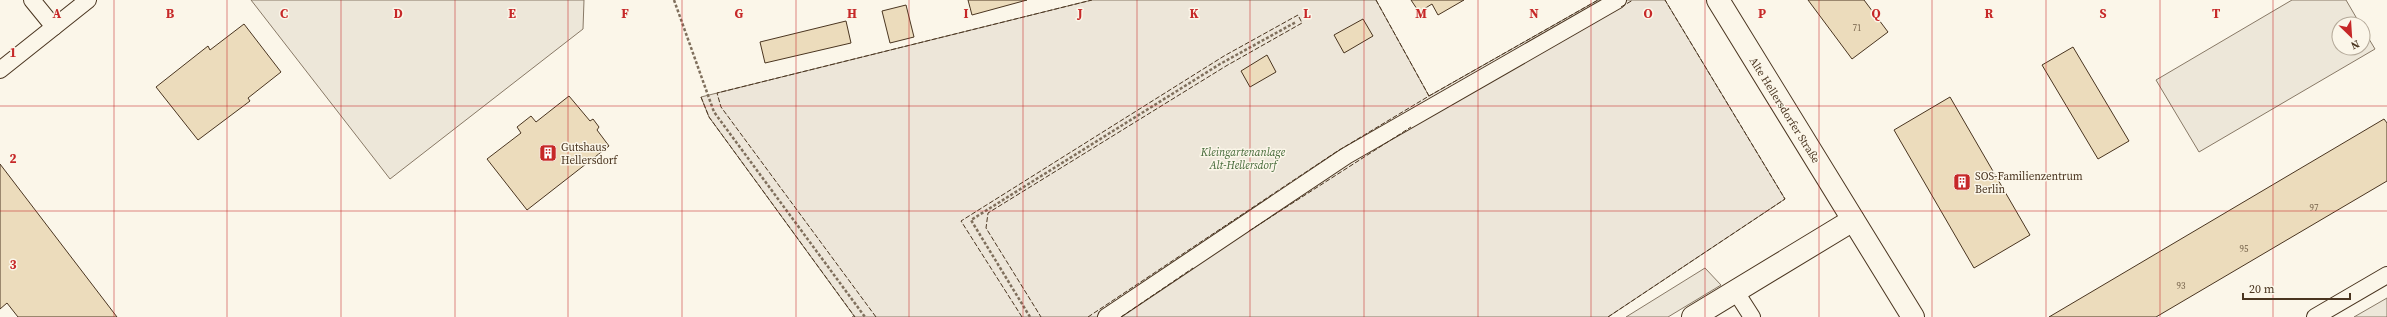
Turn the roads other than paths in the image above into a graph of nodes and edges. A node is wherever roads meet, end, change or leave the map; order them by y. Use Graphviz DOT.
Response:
graph roads {
  1 [pos="32,0"];
  2 [pos="88,0"];
  3 [pos="1618,0"];
  4 [pos="1718,0"];
  5 [pos="54,28"];
  6 [pos="0,70"];
  7 [pos="1853,220"];
  8 [pos="2387,275"];
  9 [pos="1736,292"];
  10 [pos="1106,317"];
  11 [pos="1693,317"];
  12 [pos="1752,317"];
  13 [pos="1913,317"];
  14 [pos="2315,317"];
  1 -- 5 [label="lane"];
  2 -- 5 [label="lane"];
  3 -- 10 [label="lane"];
  4 -- 7 [label="street, Alte Hellersdorfer Straße"];
  5 -- 6 [label="lane"];
  7 -- 9 [label="street"];
  7 -- 13 [label="street, Alte Hellersdorfer Straße"];
  8 -- 14 [label="lane"];
  9 -- 11 [label="street"];
  9 -- 12 [label="lane"];
}
